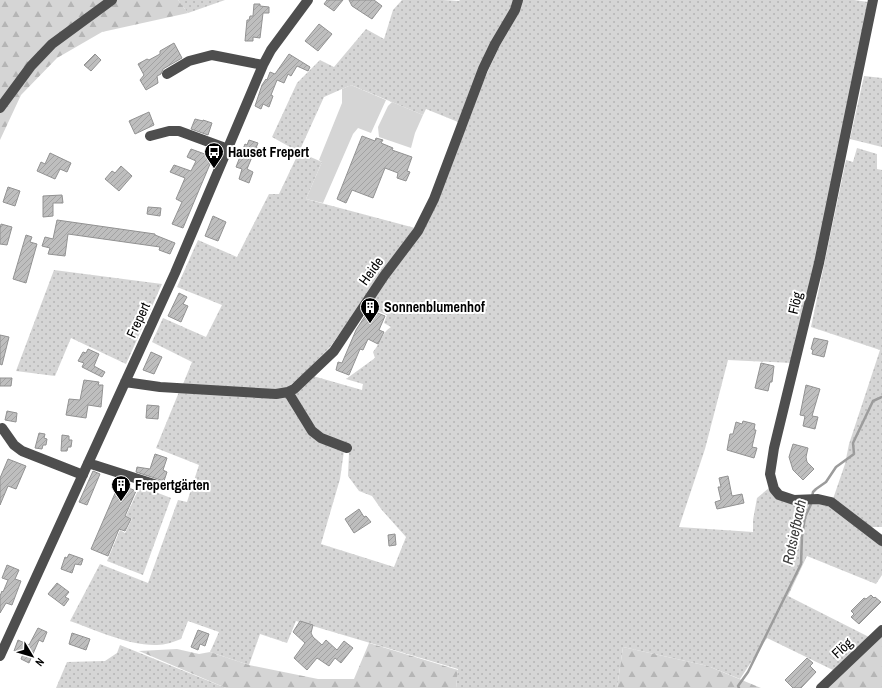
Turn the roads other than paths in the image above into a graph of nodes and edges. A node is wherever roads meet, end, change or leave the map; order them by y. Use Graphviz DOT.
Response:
graph roads {
  1 [pos="112,0"];
  2 [pos="308,0"];
  3 [pos="518,0"];
  4 [pos="873,0"];
  5 [pos="263,66"];
  6 [pos="167,74"];
  7 [pos="0,108"];
  8 [pos="150,136"];
  9 [pos="228,149"];
  10 [pos="125,382"];
  11 [pos="288,392"];
  12 [pos="2,428"];
  13 [pos="347,448"];
  14 [pos="88,463"];
  15 [pos="83,475"];
  16 [pos="157,485"];
  17 [pos="882,541"];
  18 [pos="882,630"];
  19 [pos="0,656"];
  20 [pos="821,688"];
  1 -- 7 [label="street"];
  2 -- 5 [label="street, Frepert"];
  3 -- 11 [label="street, Heide"];
  4 -- 17 [label="street, Flög"];
  5 -- 6 [label="street"];
  5 -- 9 [label="street, Frepert"];
  8 -- 9 [label="street"];
  9 -- 10 [label="street, Frepert"];
  10 -- 11 [label="street"];
  10 -- 14 [label="street, Frepert"];
  11 -- 13 [label="street"];
  12 -- 15 [label="street"];
  14 -- 15 [label="street, Frepert"];
  14 -- 16 [label="street"];
  15 -- 19 [label="street, Frepert"];
  18 -- 20 [label="street, Flög"];
}
